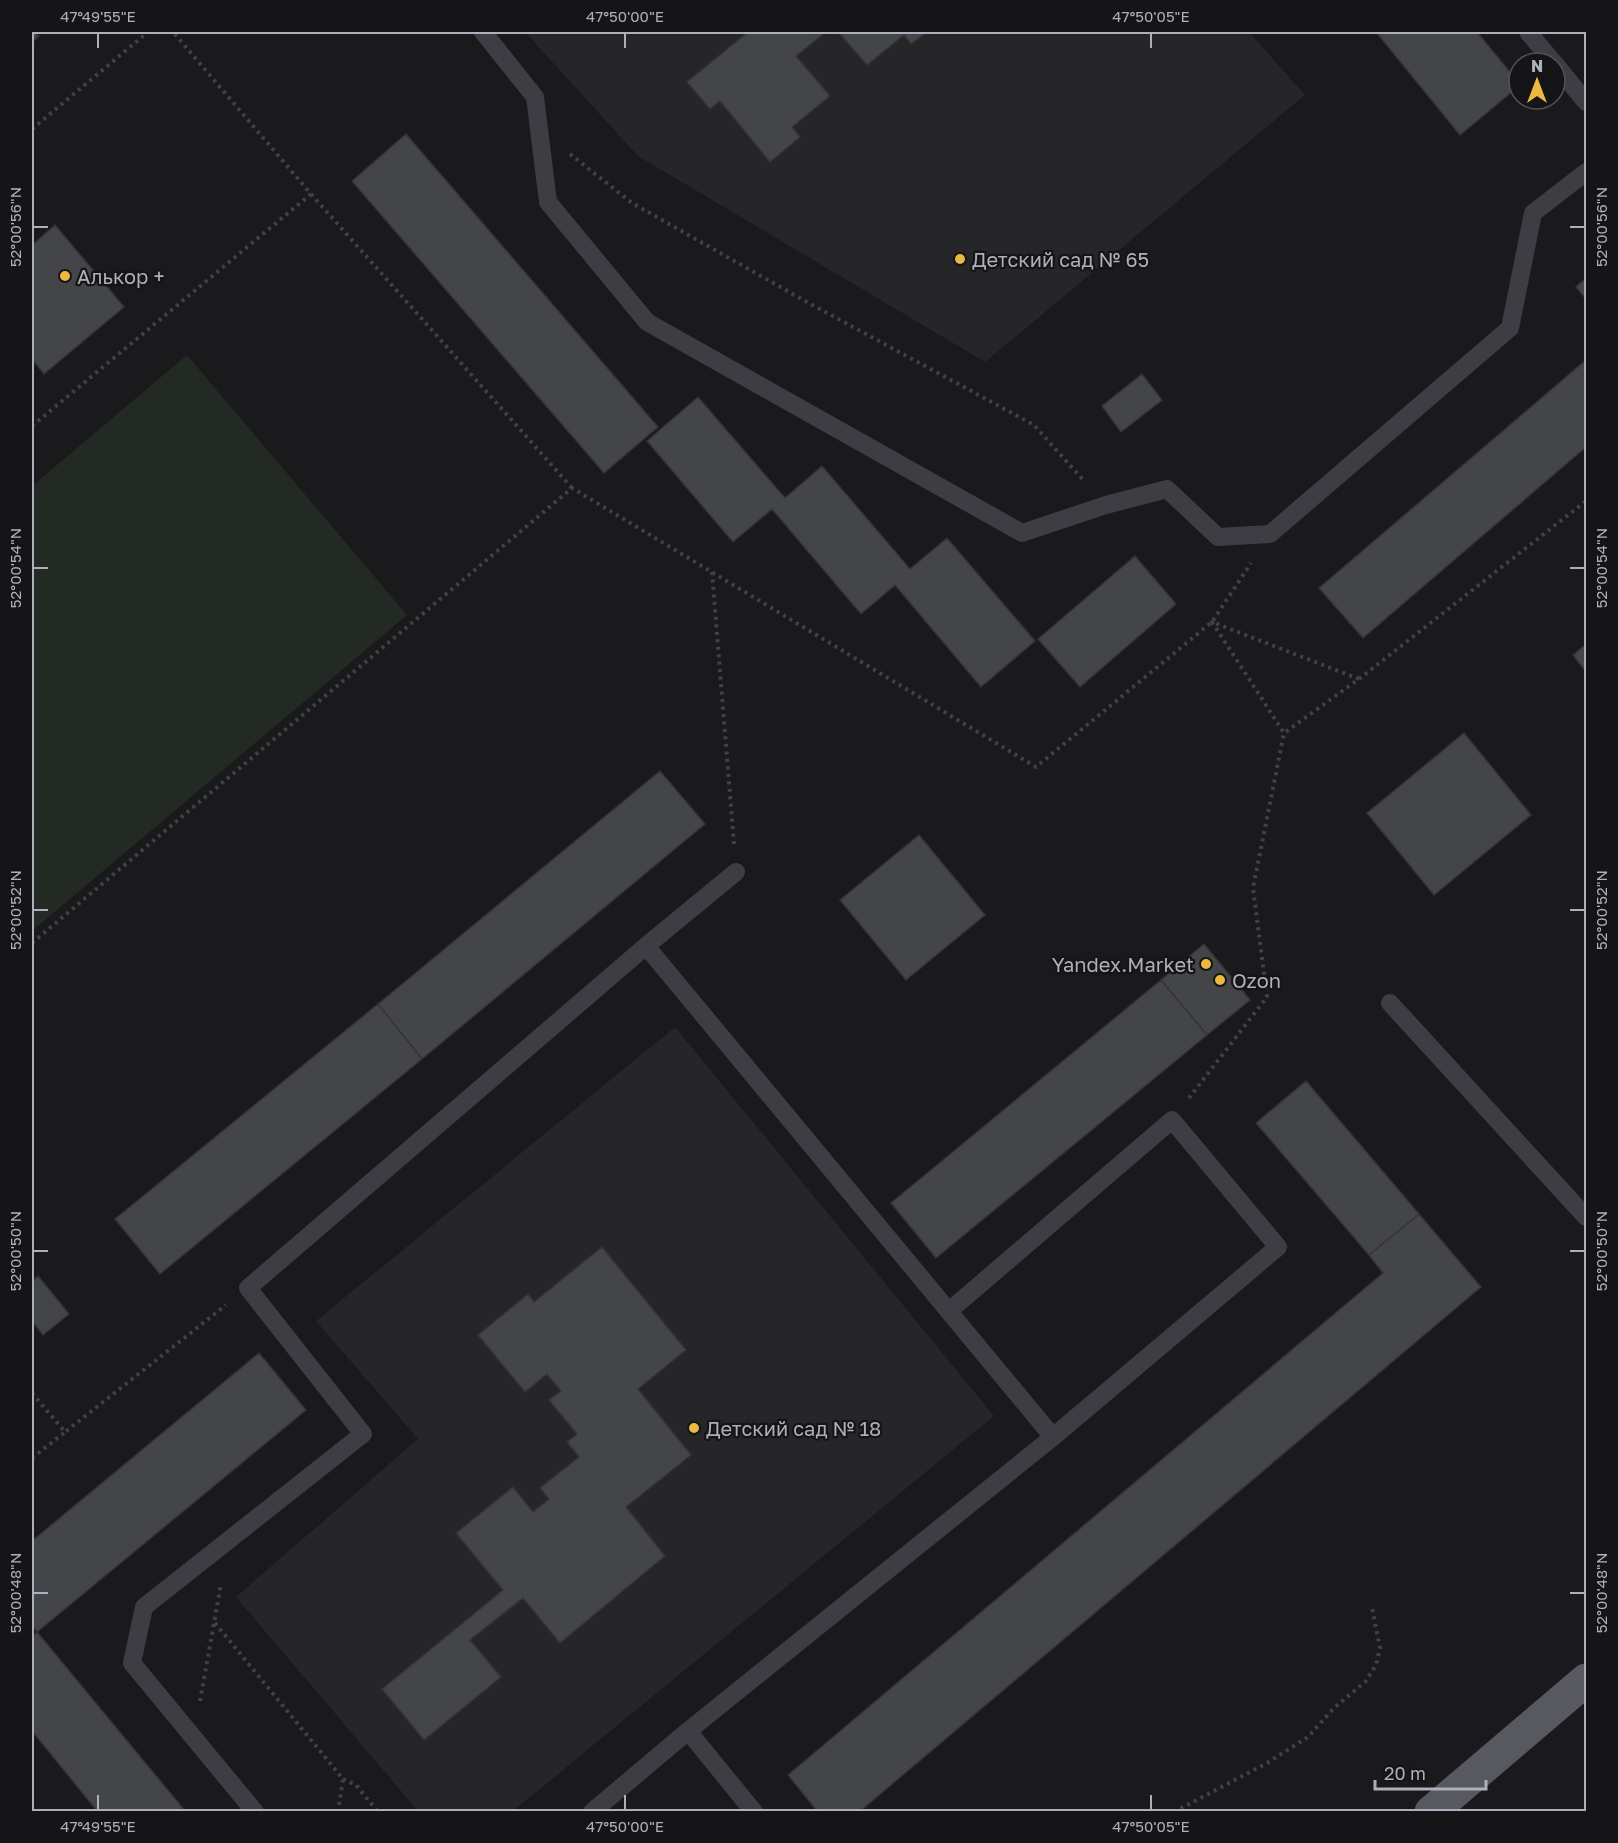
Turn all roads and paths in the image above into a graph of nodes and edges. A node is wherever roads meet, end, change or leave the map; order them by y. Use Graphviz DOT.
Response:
graph roads {
  1 [pos="148,32"];
  2 [pos="173,32"];
  3 [pos="483,32"];
  4 [pos="1528,32"];
  5 [pos="1545,51"];
  6 [pos="1567,78"];
  7 [pos="1587,102"];
  8 [pos="32,129"];
  9 [pos="539,130"];
  10 [pos="1587,172"];
  11 [pos="311,194"];
  12 [pos="32,426"];
  13 [pos="572,488"];
  14 [pos="1587,501"];
  15 [pos="1106,505"];
  16 [pos="1270,534"];
  17 [pos="712,572"];
  18 [pos="1212,622"];
  19 [pos="1359,679"];
  20 [pos="1284,733"];
  21 [pos="736,872"];
  22 [pos="32,943"];
  23 [pos="646,945"];
  24 [pos="1390,1003"];
  25 [pos="1172,1120"];
  26 [pos="1587,1217"];
  27 [pos="248,1288"];
  28 [pos="949,1311"];
  29 [pos="32,1393"];
  30 [pos="64,1432"];
  31 [pos="1053,1437"];
  32 [pos="32,1458"];
  33 [pos="227,1542"];
  34 [pos="1372,1608"];
  35 [pos="215,1623"];
  36 [pos="1587,1680"];
  37 [pos="688,1731"];
  38 [pos="193,1736"];
  39 [pos="343,1779"];
  40 [pos="255,1812"];
  41 [pos="338,1812"];
  42 [pos="378,1812"];
  43 [pos="592,1812"];
  44 [pos="754,1812"];
  45 [pos="1174,1812"];
  46 [pos="1431,1812"];
  1 -- 8 [label="path"];
  2 -- 11 [label="path"];
  3 -- 9 [label="lane"];
  4 -- 5 [label="lane"];
  6 -- 7 [label="lane"];
  9 -- 15 [label="path"];
  9 -- 15 [label="lane"];
  10 -- 16 [label="lane"];
  11 -- 12 [label="path"];
  11 -- 13 [label="path"];
  13 -- 17 [label="path"];
  13 -- 22 [label="path"];
  14 -- 19 [label="path"];
  15 -- 16 [label="lane"];
  16 -- 18 [label="path"];
  17 -- 18 [label="path"];
  17 -- 21 [label="path"];
  18 -- 19 [label="path"];
  18 -- 20 [label="path"];
  19 -- 20 [label="path"];
  20 -- 25 [label="path"];
  21 -- 23 [label="lane"];
  23 -- 27 [label="lane"];
  23 -- 28 [label="lane"];
  24 -- 26 [label="lane"];
  25 -- 28 [label="lane"];
  25 -- 31 [label="lane"];
  27 -- 30 [label="path"];
  27 -- 33 [label="lane"];
  28 -- 31 [label="lane"];
  29 -- 30 [label="path"];
  30 -- 32 [label="path"];
  31 -- 37 [label="lane"];
  33 -- 35 [label="path"];
  33 -- 38 [label="lane"];
  34 -- 45 [label="path"];
  35 -- 38 [label="path"];
  35 -- 39 [label="path"];
  36 -- 46 [label="main road"];
  37 -- 43 [label="lane"];
  37 -- 44 [label="lane"];
  38 -- 40 [label="lane"];
  39 -- 41 [label="path"];
  39 -- 42 [label="path"];
}
